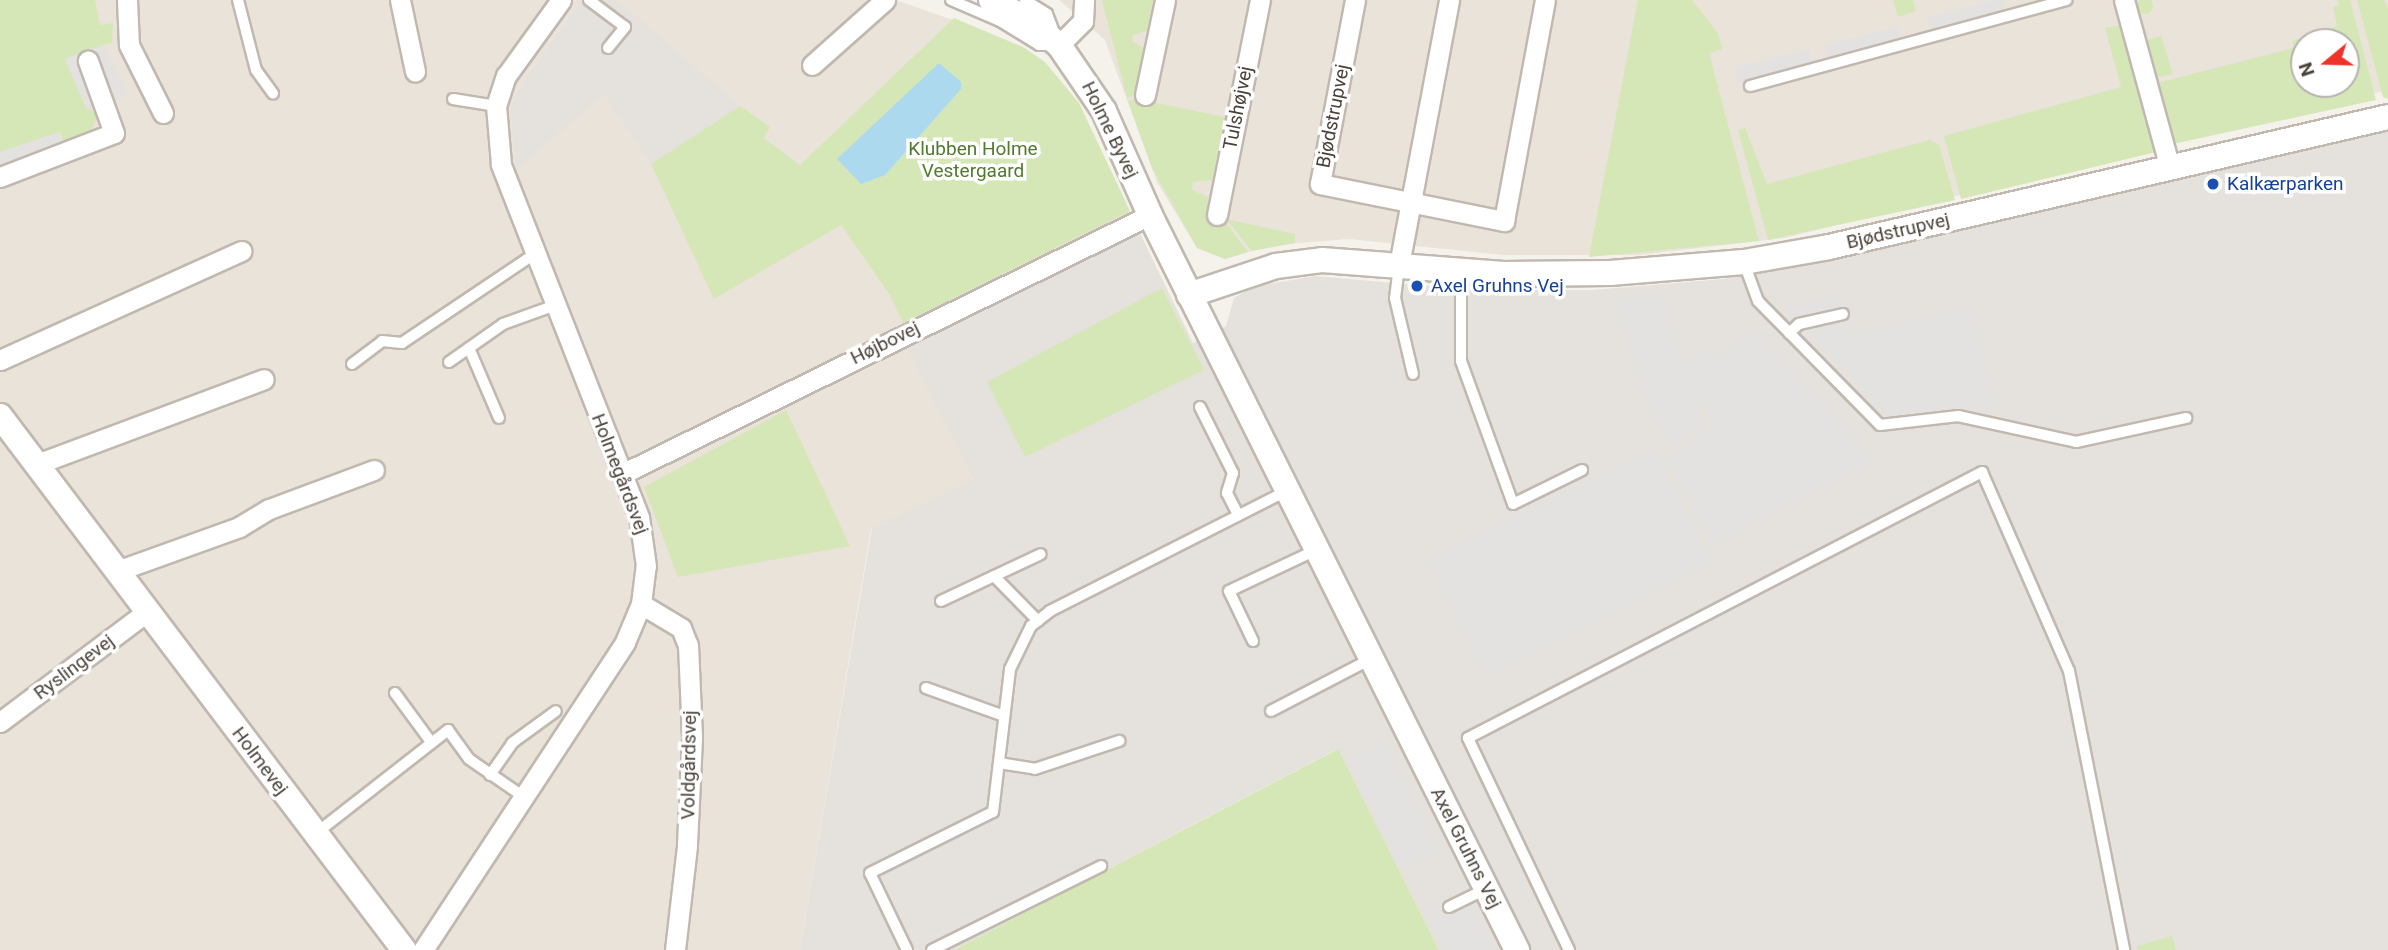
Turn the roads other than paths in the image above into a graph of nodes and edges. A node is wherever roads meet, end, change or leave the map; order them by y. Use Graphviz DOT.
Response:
graph roads {
  1 [pos="127,0"];
  2 [pos="238,0"];
  3 [pos="400,0"];
  4 [pos="561,0"];
  5 [pos="589,0"];
  6 [pos="885,0"];
  7 [pos="951,0"];
  8 [pos="991,0"];
  9 [pos="1025,0"];
  10 [pos="1084,0"];
  11 [pos="1165,0"];
  12 [pos="1259,0"];
  13 [pos="1355,0"];
  14 [pos="1448,0"];
  15 [pos="1545,0"];
  16 [pos="2067,0"];
  17 [pos="2124,0"];
  18 [pos="1059,45"];
  19 [pos="608,48"];
  20 [pos="88,61"];
  21 [pos="812,65"];
  22 [pos="415,71"];
  23 [pos="1750,86"];
  24 [pos="273,93"];
  25 [pos="1145,95"];
  26 [pos="453,99"];
  27 [pos="496,106"];
  28 [pos="163,113"];
  29 [pos="2388,117"];
  30 [pos="2170,168"];
  31 [pos="0,177"];
  32 [pos="1410,202"];
  33 [pos="1150,215"];
  34 [pos="1217,215"];
  35 [pos="241,251"];
  36 [pos="533,255"];
  37 [pos="1744,262"];
  38 [pos="1399,265"];
  39 [pos="1461,270"];
  40 [pos="1189,295"];
  41 [pos="553,306"];
  42 [pos="1843,314"];
  43 [pos="1789,333"];
  44 [pos="469,348"];
  45 [pos="0,360"];
  46 [pos="449,362"];
  47 [pos="352,364"];
  48 [pos="1413,374"];
  49 [pos="264,379"];
  50 [pos="1200,407"];
  51 [pos="0,416"];
  52 [pos="499,418"];
  53 [pos="2186,418"];
  54 [pos="37,464"];
  55 [pos="374,470"];
  56 [pos="1582,470"];
  57 [pos="622,474"];
  58 [pos="1287,491"];
  59 [pos="1238,515"];
  60 [pos="1317,550"];
  61 [pos="1041,554"];
  62 [pos="117,571"];
  63 [pos="994,576"];
  64 [pos="941,601"];
  65 [pos="641,604"];
  66 [pos="148,611"];
  67 [pos="1038,621"];
  68 [pos="1253,641"];
  69 [pos="1371,659"];
  70 [pos="926,688"];
  71 [pos="395,693"];
  72 [pos="556,711"];
  73 [pos="1271,711"];
  74 [pos="1004,716"];
  75 [pos="0,722"];
  76 [pos="1119,741"];
  77 [pos="431,742"];
  78 [pos="999,763"];
  79 [pos="489,775"];
  80 [pos="524,797"];
  81 [pos="315,834"];
  82 [pos="1101,866"];
  83 [pos="1487,889"];
  84 [pos="1449,907"];
  85 [pos="404,950"];
  86 [pos="423,950"];
  87 [pos="675,950"];
  88 [pos="907,950"];
  89 [pos="932,950"];
  90 [pos="1517,950"];
  91 [pos="1569,950"];
  92 [pos="2124,950"];
  1 -- 28 [label="street"];
  2 -- 24 [label="lane"];
  3 -- 22 [label="street"];
  4 -- 27 [label="street, Holmegårdsvej"];
  5 -- 19 [label="lane"];
  6 -- 21 [label="street"];
  7 -- 18 [label="lane"];
  8 -- 18 [label="street, Holme Byvej"];
  9 -- 18 [label="lane"];
  10 -- 18 [label="street"];
  11 -- 25 [label="street"];
  12 -- 34 [label="street, Tulshøjvej"];
  13 -- 32 [label="street, Bjødstrupvej"];
  14 -- 32 [label="street"];
  15 -- 32 [label="street, Bjødstrupvej"];
  16 -- 23 [label="lane"];
  17 -- 30 [label="street"];
  18 -- 33 [label="street, Holme Byvej"];
  20 -- 31 [label="street"];
  26 -- 27 [label="lane"];
  27 -- 36 [label="street, Holmegårdsvej"];
  29 -- 30 [label="street, Bjødstrupvej"];
  30 -- 37 [label="street, Bjødstrupvej"];
  32 -- 38 [label="street"];
  33 -- 40 [label="street, Holme Byvej"];
  33 -- 57 [label="street, Højbovej"];
  35 -- 45 [label="street"];
  36 -- 41 [label="street, Holmegårdsvej"];
  36 -- 47 [label="lane"];
  37 -- 39 [label="street, Bjødstrupvej"];
  37 -- 43 [label="lane"];
  38 -- 39 [label="street, Bjødstrupvej"];
  38 -- 40 [label="street, Bjødstrupvej"];
  38 -- 48 [label="lane"];
  39 -- 56 [label="lane"];
  40 -- 58 [label="street, Axel Gruhns Vej"];
  41 -- 44 [label="lane"];
  41 -- 57 [label="street, Holmegårdsvej"];
  42 -- 43 [label="lane"];
  43 -- 53 [label="lane"];
  44 -- 46 [label="lane"];
  44 -- 52 [label="lane"];
  49 -- 54 [label="street"];
  50 -- 59 [label="lane"];
  51 -- 54 [label="street, Holmevej"];
  54 -- 62 [label="street, Holmevej"];
  55 -- 62 [label="street"];
  57 -- 65 [label="street, Holmegårdsvej"];
  58 -- 59 [label="lane"];
  58 -- 60 [label="street, Axel Gruhns Vej"];
  59 -- 67 [label="lane"];
  60 -- 68 [label="lane"];
  60 -- 69 [label="street, Axel Gruhns Vej"];
  61 -- 63 [label="lane"];
  62 -- 66 [label="street, Holmevej"];
  63 -- 64 [label="lane"];
  63 -- 67 [label="lane"];
  65 -- 80 [label="street, Holmegårdsvej"];
  65 -- 87 [label="street, Voldgårdsvej"];
  66 -- 75 [label="street, Ryslingevej"];
  66 -- 81 [label="street, Holmevej"];
  67 -- 74 [label="lane"];
  69 -- 73 [label="lane"];
  69 -- 83 [label="street, Axel Gruhns Vej"];
  70 -- 74 [label="lane"];
  71 -- 77 [label="lane"];
  72 -- 79 [label="lane"];
  74 -- 78 [label="lane"];
  76 -- 78 [label="lane"];
  77 -- 79 [label="lane"];
  77 -- 81 [label="lane"];
  78 -- 88 [label="lane"];
  79 -- 80 [label="lane"];
  80 -- 86 [label="street, Holmegårdsvej"];
  81 -- 85 [label="street, Holmevej"];
  82 -- 89 [label="lane"];
  83 -- 84 [label="lane"];
  83 -- 90 [label="street, Axel Gruhns Vej"];
  91 -- 92 [label="lane"];
}
